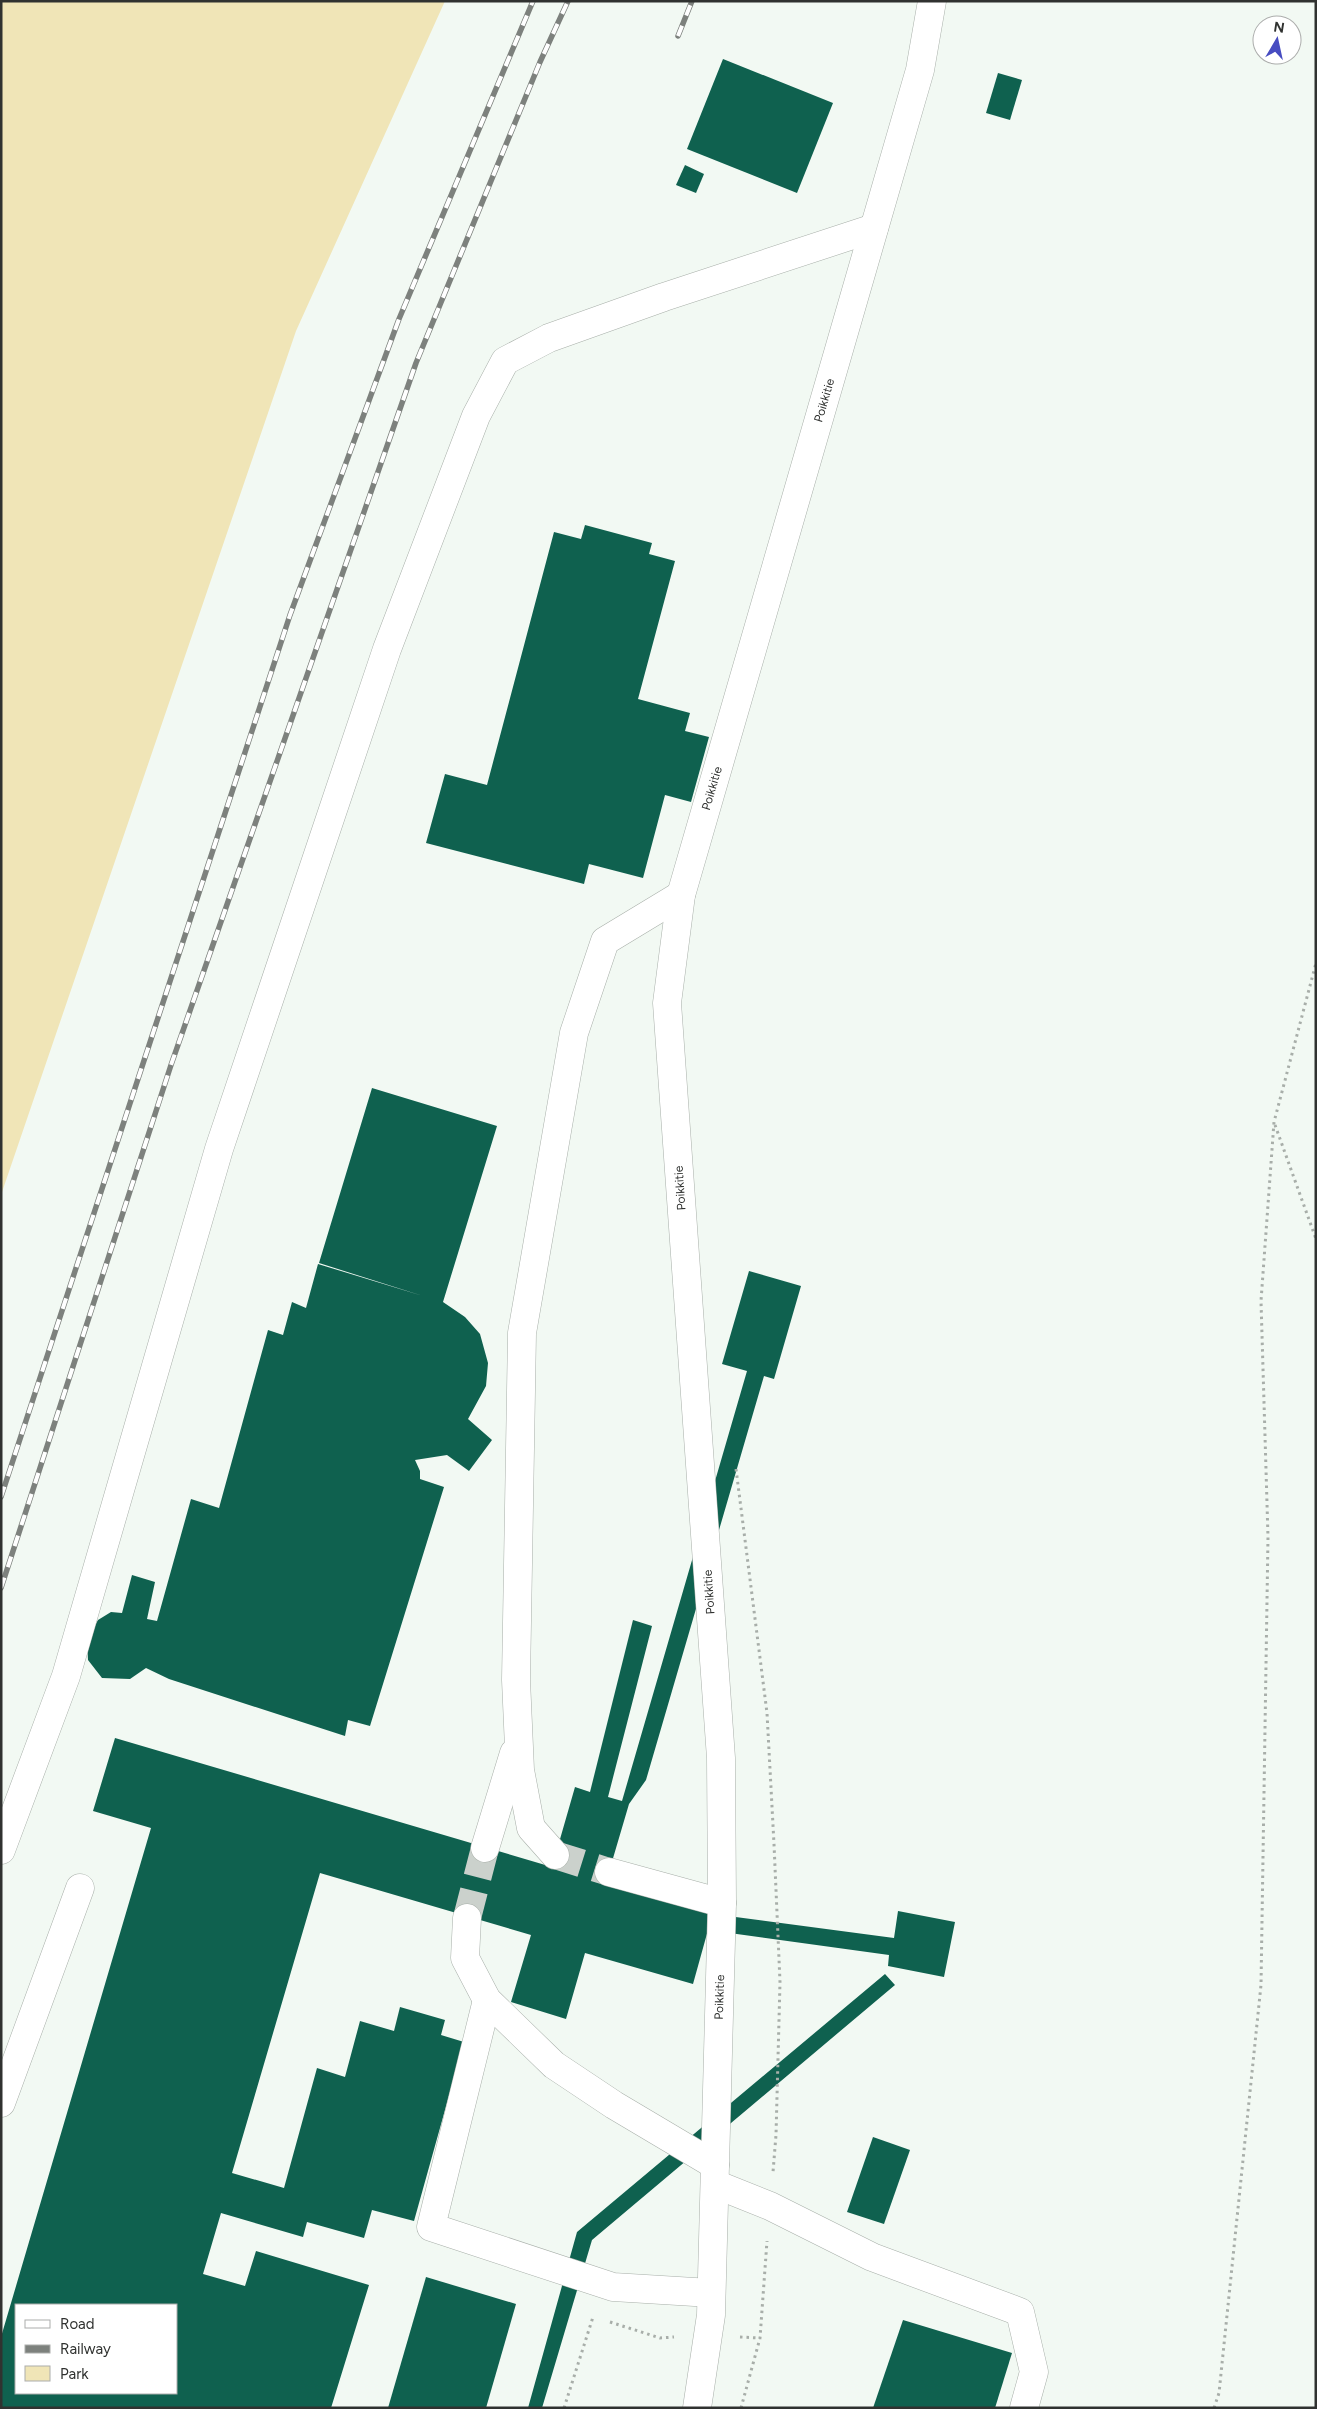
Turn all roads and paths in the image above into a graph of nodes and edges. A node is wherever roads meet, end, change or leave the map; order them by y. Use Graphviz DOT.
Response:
graph roads {
  1 [pos="932,1"];
  2 [pos="874,228"];
  3 [pos="681,895"];
  4 [pos="1316,963"];
  5 [pos="1274,1122"];
  6 [pos="1316,1239"];
  7 [pos="735,1459"];
  8 [pos="518,1740"];
  9 [pos="485,1848"];
  10 [pos="1,1850"];
  11 [pos="555,1855"];
  12 [pos="609,1872"];
  13 [pos="80,1888"];
  14 [pos="722,1903"];
  15 [pos="467,1918"];
  16 [pos="487,2000"];
  17 [pos="1,2104"];
  18 [pos="715,2174"];
  19 [pos="770,2206"];
  20 [pos="711,2293"];
  21 [pos="707,2337"];
  22 [pos="760,2338"];
  23 [pos="564,2408"];
  24 [pos="697,2408"];
  25 [pos="741,2408"];
  26 [pos="1024,2408"];
  27 [pos="1214,2408"];
  1 -- 2 [label="street, Poikkitie"];
  2 -- 3 [label="street, Poikkitie"];
  2 -- 10 [label="street"];
  3 -- 8 [label="street"];
  3 -- 14 [label="street, Poikkitie"];
  4 -- 5 [label="path"];
  5 -- 6 [label="path"];
  5 -- 27 [label="path"];
  7 -- 19 [label="path"];
  8 -- 9 [label="street"];
  8 -- 11 [label="street"];
  12 -- 14 [label="street"];
  13 -- 17 [label="street"];
  14 -- 18 [label="street, Poikkitie"];
  15 -- 16 [label="street"];
  16 -- 18 [label="street"];
  16 -- 20 [label="street"];
  18 -- 19 [label="street"];
  18 -- 20 [label="street, Poikkitie"];
  19 -- 22 [label="path"];
  19 -- 26 [label="street"];
  20 -- 21 [label="street, Poikkitie"];
  21 -- 22 [label="path"];
  21 -- 23 [label="path"];
  21 -- 24 [label="street, Poikkitie"];
  22 -- 25 [label="path"];
}
